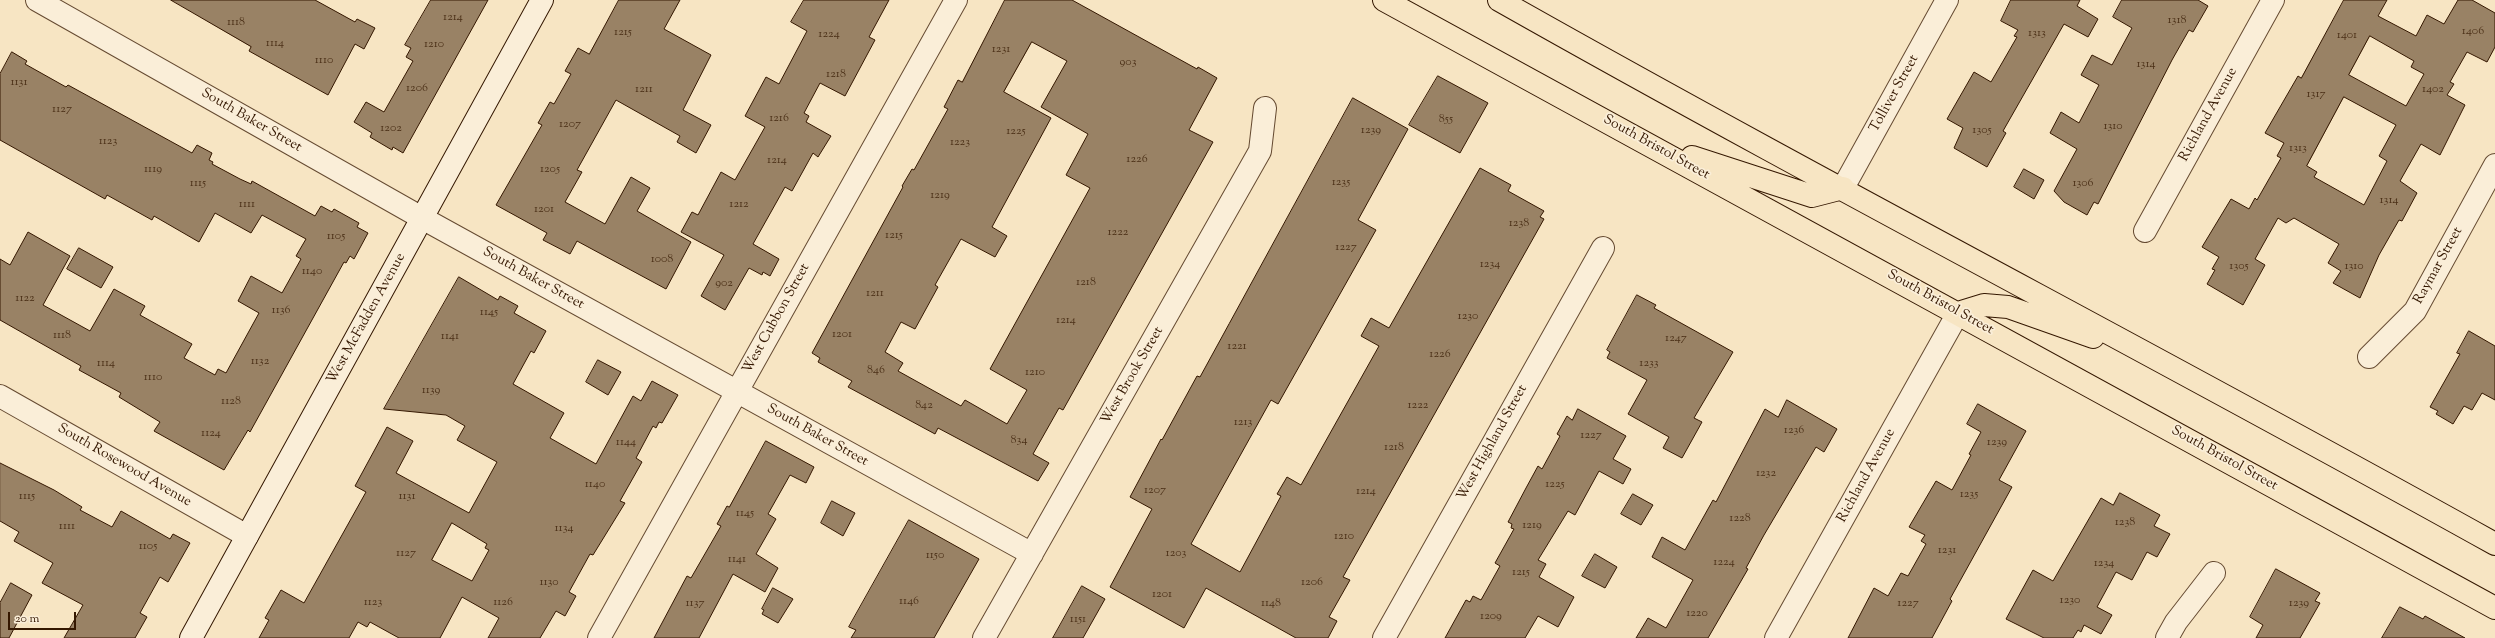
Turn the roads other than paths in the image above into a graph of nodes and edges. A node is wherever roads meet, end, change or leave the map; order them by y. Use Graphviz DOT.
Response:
graph roads {
  1 [pos="37,0"];
  2 [pos="542,0"];
  3 [pos="956,0"];
  4 [pos="1384,0"];
  5 [pos="1499,0"];
  6 [pos="1948,0"];
  7 [pos="2273,0"];
  8 [pos="1265,108"];
  9 [pos="1638,139"];
  10 [pos="2495,164"];
  11 [pos="1843,188"];
  12 [pos="422,218"];
  13 [pos="2145,231"];
  14 [pos="1603,248"];
  15 [pos="1958,313"];
  16 [pos="2153,357"];
  17 [pos="2369,357"];
  18 [pos="737,391"];
  19 [pos="0,396"];
  20 [pos="248,536"];
  21 [pos="2495,544"];
  22 [pos="1032,554"];
  23 [pos="2214,573"];
  24 [pos="2495,608"];
  25 [pos="191,638"];
  26 [pos="598,638"];
  27 [pos="984,638"];
  28 [pos="1384,638"];
  29 [pos="1776,638"];
  30 [pos="2167,638"];
  1 -- 12 [label="street, South Baker Street"];
  2 -- 12 [label="street, West McFadden Avenue"];
  3 -- 18 [label="street, West Cubbon Street"];
  4 -- 9 [label="main road, South Bristol Street"];
  5 -- 11 [label="main road"];
  6 -- 11 [label="street, Tolliver Street"];
  7 -- 13 [label="street, Richland Avenue"];
  8 -- 22 [label="street, West Brook Street"];
  9 -- 11 [label="main road"];
  9 -- 15 [label="main road, South Bristol Street"];
  10 -- 17 [label="street, Raymar Street"];
  11 -- 16 [label="main road"];
  12 -- 18 [label="street, South Baker Street"];
  12 -- 20 [label="street, West McFadden Avenue"];
  14 -- 28 [label="street, West Highland Street"];
  15 -- 16 [label="main road"];
  15 -- 24 [label="main road, South Bristol Street"];
  15 -- 29 [label="street, Richland Avenue"];
  16 -- 21 [label="main road"];
  18 -- 22 [label="street, South Baker Street"];
  18 -- 26 [label="street, West Cubbon Street"];
  19 -- 20 [label="street, South Rosewood Avenue"];
  20 -- 25 [label="street, West McFadden Avenue"];
  22 -- 27 [label="street, West Brook Street"];
  23 -- 30 [label="street"];
}
